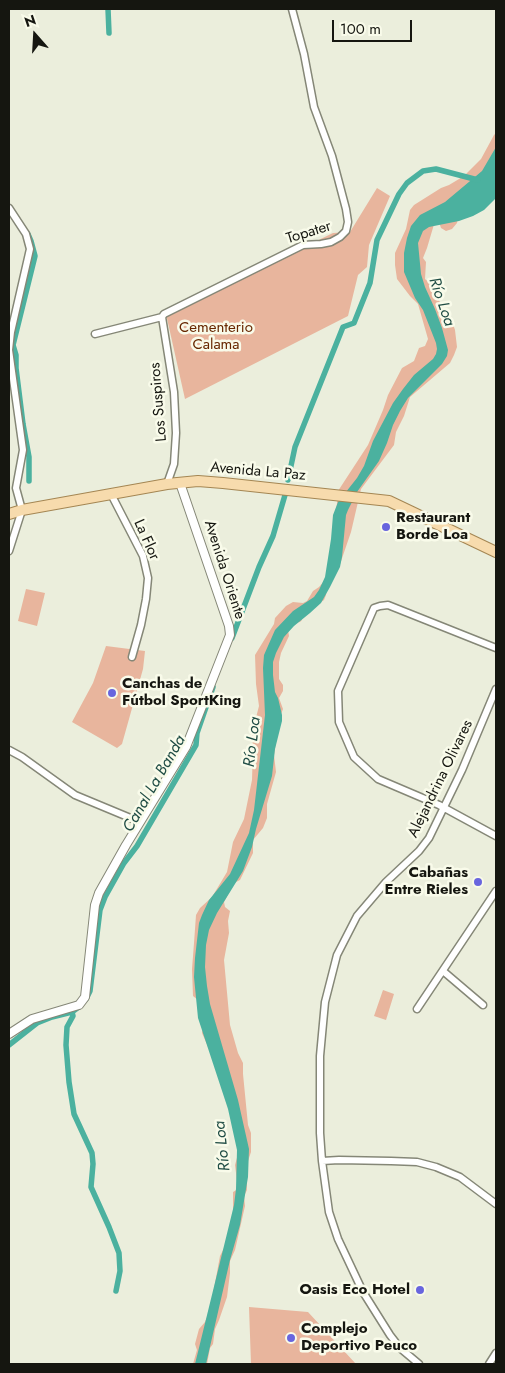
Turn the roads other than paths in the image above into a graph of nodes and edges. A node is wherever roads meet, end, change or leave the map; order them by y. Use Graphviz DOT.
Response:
graph roads {
  1 [pos="292,9"];
  2 [pos="9,208"];
  3 [pos="162,317"];
  4 [pos="12,319"];
  5 [pos="95,334"];
  6 [pos="9,350"];
  7 [pos="180,483"];
  8 [pos="167,484"];
  9 [pos="111,494"];
  10 [pos="22,510"];
  11 [pos="9,514"];
  12 [pos="9,551"];
  13 [pos="496,552"];
  14 [pos="496,648"];
  15 [pos="132,657"];
  16 [pos="496,689"];
  17 [pos="9,750"];
  18 [pos="444,808"];
  19 [pos="140,822"];
  20 [pos="496,836"];
  21 [pos="496,891"];
  22 [pos="442,971"];
  23 [pos="483,1006"];
  24 [pos="417,1009"];
  25 [pos="9,1034"];
  26 [pos="322,1161"];
  27 [pos="496,1204"];
  28 [pos="496,1353"];
  29 [pos="419,1364"];
  30 [pos="489,1364"];
  1 -- 3 [label="street, Topater"];
  2 -- 4 [label="street"];
  3 -- 5 [label="street, Topater"];
  3 -- 8 [label="street, Los Suspiros"];
  4 -- 6 [label="street"];
  6 -- 10 [label="street"];
  7 -- 8 [label="main road, Avenida La Paz"];
  7 -- 13 [label="main road, Avenida La Paz"];
  7 -- 19 [label="street, Avenida Oriente"];
  8 -- 9 [label="main road, Avenida La Paz"];
  9 -- 10 [label="main road, Avenida La Paz"];
  9 -- 15 [label="street, La Flor"];
  10 -- 11 [label="main road, Avenida La Paz"];
  10 -- 12 [label="street"];
  14 -- 18 [label="street"];
  16 -- 18 [label="street, Alejandrina Olivares"];
  17 -- 19 [label="street"];
  18 -- 20 [label="street"];
  18 -- 26 [label="street, Alejandrina Olivares"];
  19 -- 25 [label="street, Avenida Oriente"];
  21 -- 22 [label="street"];
  22 -- 23 [label="street"];
  22 -- 24 [label="street"];
  26 -- 27 [label="street"];
  26 -- 29 [label="street, Alejandrina Olivares"];
  28 -- 30 [label="street"];
}
